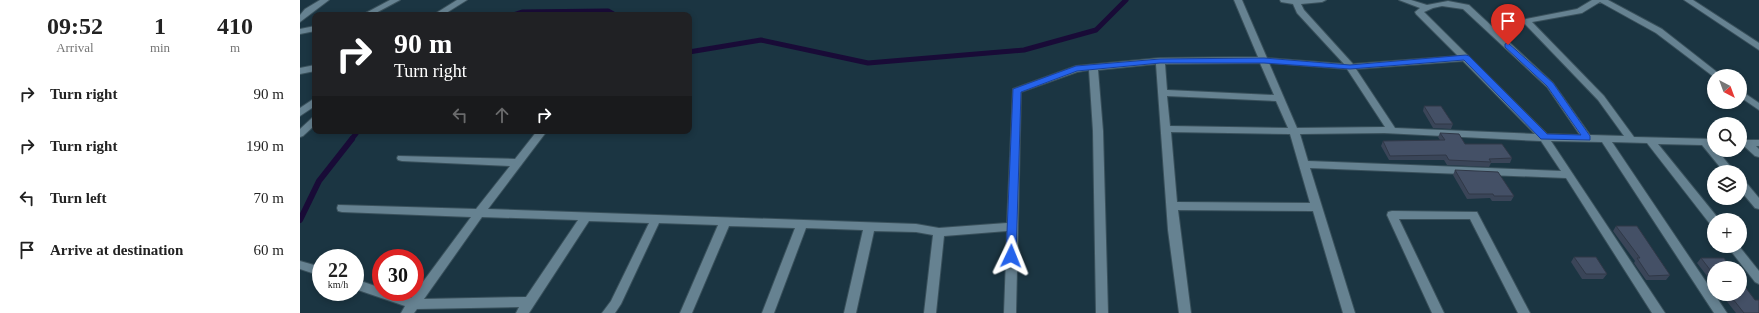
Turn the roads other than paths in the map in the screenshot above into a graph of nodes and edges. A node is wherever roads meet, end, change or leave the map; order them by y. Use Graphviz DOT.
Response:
graph roads {
  1 [pos="325,0"];
  2 [pos="396,0"];
  3 [pos="463,0"];
  4 [pos="1238,0"];
  5 [pos="1284,0"];
  6 [pos="1322,0"];
  7 [pos="1403,0"];
  8 [pos="1598,0"];
  9 [pos="1602,0"];
  10 [pos="1688,0"];
  11 [pos="1296,2"];
  12 [pos="1426,7"];
  13 [pos="372,12"];
  14 [pos="442,12"];
  15 [pos="300,20"];
  16 [pos="312,29"];
  17 [pos="300,32"];
  18 [pos="1759,47"];
  19 [pos="1466,58"];
  20 [pos="1264,60"];
  21 [pos="1160,61"];
  22 [pos="1093,67"];
  23 [pos="1350,67"];
  24 [pos="312,69"];
  25 [pos="1709,69"];
  26 [pos="300,71"];
  27 [pos="1163,93"];
  28 [pos="1280,98"];
  29 [pos="1747,98"];
  30 [pos="312,103"];
  31 [pos="1759,107"];
  32 [pos="300,113"];
  33 [pos="312,123"];
  34 [pos="1166,129"];
  35 [pos="1392,130"];
  36 [pos="1294,131"];
  37 [pos="300,134"];
  38 [pos="540,134"];
  39 [pos="1544,137"];
  40 [pos="1587,138"];
  41 [pos="1604,138"];
  42 [pos="1630,138"];
  43 [pos="1649,139"];
  44 [pos="1707,141"];
  45 [pos="1747,143"];
  46 [pos="1759,143"];
  47 [pos="1747,146"];
  48 [pos="1759,154"];
  49 [pos="402,158"];
  50 [pos="518,163"];
  51 [pos="1304,164"];
  52 [pos="1569,175"];
  53 [pos="1747,191"];
  54 [pos="1759,205"];
  55 [pos="1172,206"];
  56 [pos="1318,207"];
  57 [pos="342,208"];
  58 [pos="1707,213"];
  59 [pos="479,214"];
  60 [pos="586,217"];
  61 [pos="656,219"];
  62 [pos="725,222"];
  63 [pos="802,224"];
  64 [pos="869,227"];
  65 [pos="1012,227"];
  66 [pos="939,232"];
  67 [pos="1739,253"];
  68 [pos="300,265"];
  69 [pos="312,269"];
  70 [pos="1759,279"];
  71 [pos="364,288"];
  72 [pos="410,308"];
  73 [pos="525,308"];
  74 [pos="608,313"];
  75 [pos="686,313"];
  76 [pos="768,313"];
  77 [pos="850,313"];
  78 [pos="930,313"];
  79 [pos="1010,313"];
  80 [pos="1102,313"];
  81 [pos="1186,313"];
  82 [pos="1349,313"];
  83 [pos="1438,313"];
  84 [pos="1524,313"];
  85 [pos="1659,313"];
  86 [pos="1721,313"];
  1 -- 15 [label="street"];
  2 -- 13 [label="street"];
  3 -- 14 [label="street"];
  4 -- 20 [label="street"];
  5 -- 11 [label="street"];
  6 -- 11 [label="street"];
  7 -- 12 [label="street"];
  8 -- 42 [label="street"];
  9 -- 25 [label="street"];
  10 -- 18 [label="street"];
  11 -- 23 [label="street"];
  12 -- 19 [label="street"];
  12 -- 40 [label="street"];
  16 -- 17 [label="street"];
  19 -- 23 [label="street"];
  19 -- 39 [label="street"];
  20 -- 21 [label="street"];
  20 -- 23 [label="street"];
  20 -- 28 [label="street"];
  21 -- 22 [label="street"];
  21 -- 27 [label="street"];
  22 -- 65 [label="street"];
  22 -- 80 [label="street"];
  23 -- 35 [label="street"];
  24 -- 26 [label="street"];
  27 -- 28 [label="street"];
  27 -- 34 [label="street"];
  28 -- 36 [label="street"];
  29 -- 31 [label="street"];
  30 -- 32 [label="street"];
  33 -- 37 [label="street"];
  34 -- 36 [label="street"];
  34 -- 55 [label="street"];
  35 -- 36 [label="street"];
  35 -- 39 [label="street"];
  36 -- 51 [label="street"];
  38 -- 50 [label="street"];
  39 -- 40 [label="street"];
  39 -- 52 [label="street"];
  40 -- 41 [label="street"];
  41 -- 42 [label="street"];
  41 -- 86 [label="street"];
  42 -- 43 [label="street"];
  43 -- 44 [label="street"];
  43 -- 58 [label="street"];
  45 -- 46 [label="street"];
  47 -- 48 [label="street"];
  49 -- 50 [label="street"];
  50 -- 59 [label="street"];
  51 -- 52 [label="street"];
  51 -- 56 [label="street"];
  52 -- 85 [label="street"];
  53 -- 54 [label="street"];
  55 -- 56 [label="street"];
  55 -- 81 [label="street"];
  56 -- 82 [label="street"];
  57 -- 59 [label="street"];
  59 -- 60 [label="street"];
  59 -- 72 [label="street"];
  60 -- 61 [label="street"];
  60 -- 73 [label="street"];
  61 -- 62 [label="street"];
  61 -- 74 [label="street"];
  62 -- 63 [label="street"];
  62 -- 75 [label="street"];
  63 -- 64 [label="street"];
  63 -- 76 [label="street"];
  64 -- 66 [label="street"];
  64 -- 77 [label="street"];
  65 -- 66 [label="street"];
  65 -- 79 [label="street"];
  66 -- 78 [label="street"];
  67 -- 70 [label="street"];
  68 -- 69 [label="street"];
  71 -- 72 [label="street"];
  72 -- 73 [label="street"];
  83 -- 84 [label="street"];
}
